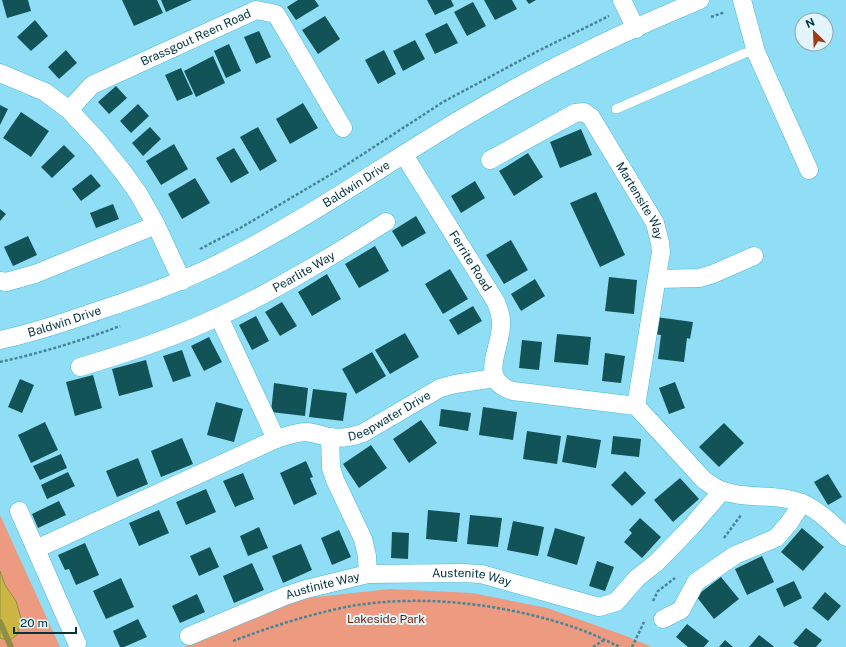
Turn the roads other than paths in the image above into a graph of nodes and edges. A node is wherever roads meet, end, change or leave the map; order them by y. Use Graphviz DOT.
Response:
graph roads {
  1 [pos="700,0"];
  2 [pos="742,0"];
  3 [pos="624,4"];
  4 [pos="636,29"];
  5 [pos="756,52"];
  6 [pos="0,73"];
  7 [pos="616,109"];
  8 [pos="69,110"];
  9 [pos="343,128"];
  10 [pos="404,155"];
  11 [pos="490,160"];
  12 [pos="809,170"];
  13 [pos="386,222"];
  14 [pos="156,225"];
  15 [pos="754,256"];
  16 [pos="658,280"];
  17 [pos="182,281"];
  18 [pos="0,282"];
  19 [pos="219,317"];
  20 [pos="0,340"];
  21 [pos="80,367"];
  22 [pos="495,378"];
  23 [pos="636,406"];
  24 [pos="330,437"];
  25 [pos="276,439"];
  26 [pos="722,491"];
  27 [pos="802,503"];
  28 [pos="19,510"];
  29 [pos="846,537"];
  30 [pos="36,549"];
  31 [pos="368,574"];
  32 [pos="663,619"];
  33 [pos="189,636"];
  34 [pos="77,643"];
  1 -- 4 [label="street, Baldwin Drive"];
  2 -- 5 [label="street"];
  3 -- 4 [label="street"];
  4 -- 10 [label="street, Baldwin Drive"];
  5 -- 7 [label="lane"];
  5 -- 12 [label="street"];
  6 -- 8 [label="street"];
  8 -- 9 [label="street, Brassgout Reen Road"];
  8 -- 14 [label="street"];
  10 -- 17 [label="street, Baldwin Drive"];
  10 -- 22 [label="street, Ferrite Road"];
  11 -- 16 [label="street, Martensite Way"];
  13 -- 19 [label="street, Pearlite Way"];
  14 -- 17 [label="street"];
  14 -- 18 [label="street"];
  15 -- 16 [label="street"];
  16 -- 23 [label="street, Martensite Way"];
  17 -- 20 [label="street, Baldwin Drive"];
  19 -- 21 [label="street, Pearlite Way"];
  19 -- 25 [label="street"];
  22 -- 23 [label="street"];
  22 -- 24 [label="street, Deepwater Drive"];
  23 -- 26 [label="street"];
  24 -- 25 [label="street, Deepwater Drive"];
  24 -- 31 [label="street, Austinite Way"];
  25 -- 30 [label="street, Deepwater Drive"];
  26 -- 27 [label="street"];
  26 -- 31 [label="street, Austenite Way"];
  27 -- 29 [label="street"];
  27 -- 32 [label="street"];
  28 -- 30 [label="street"];
  30 -- 34 [label="street"];
  31 -- 33 [label="street, Austinite Way"];
}
